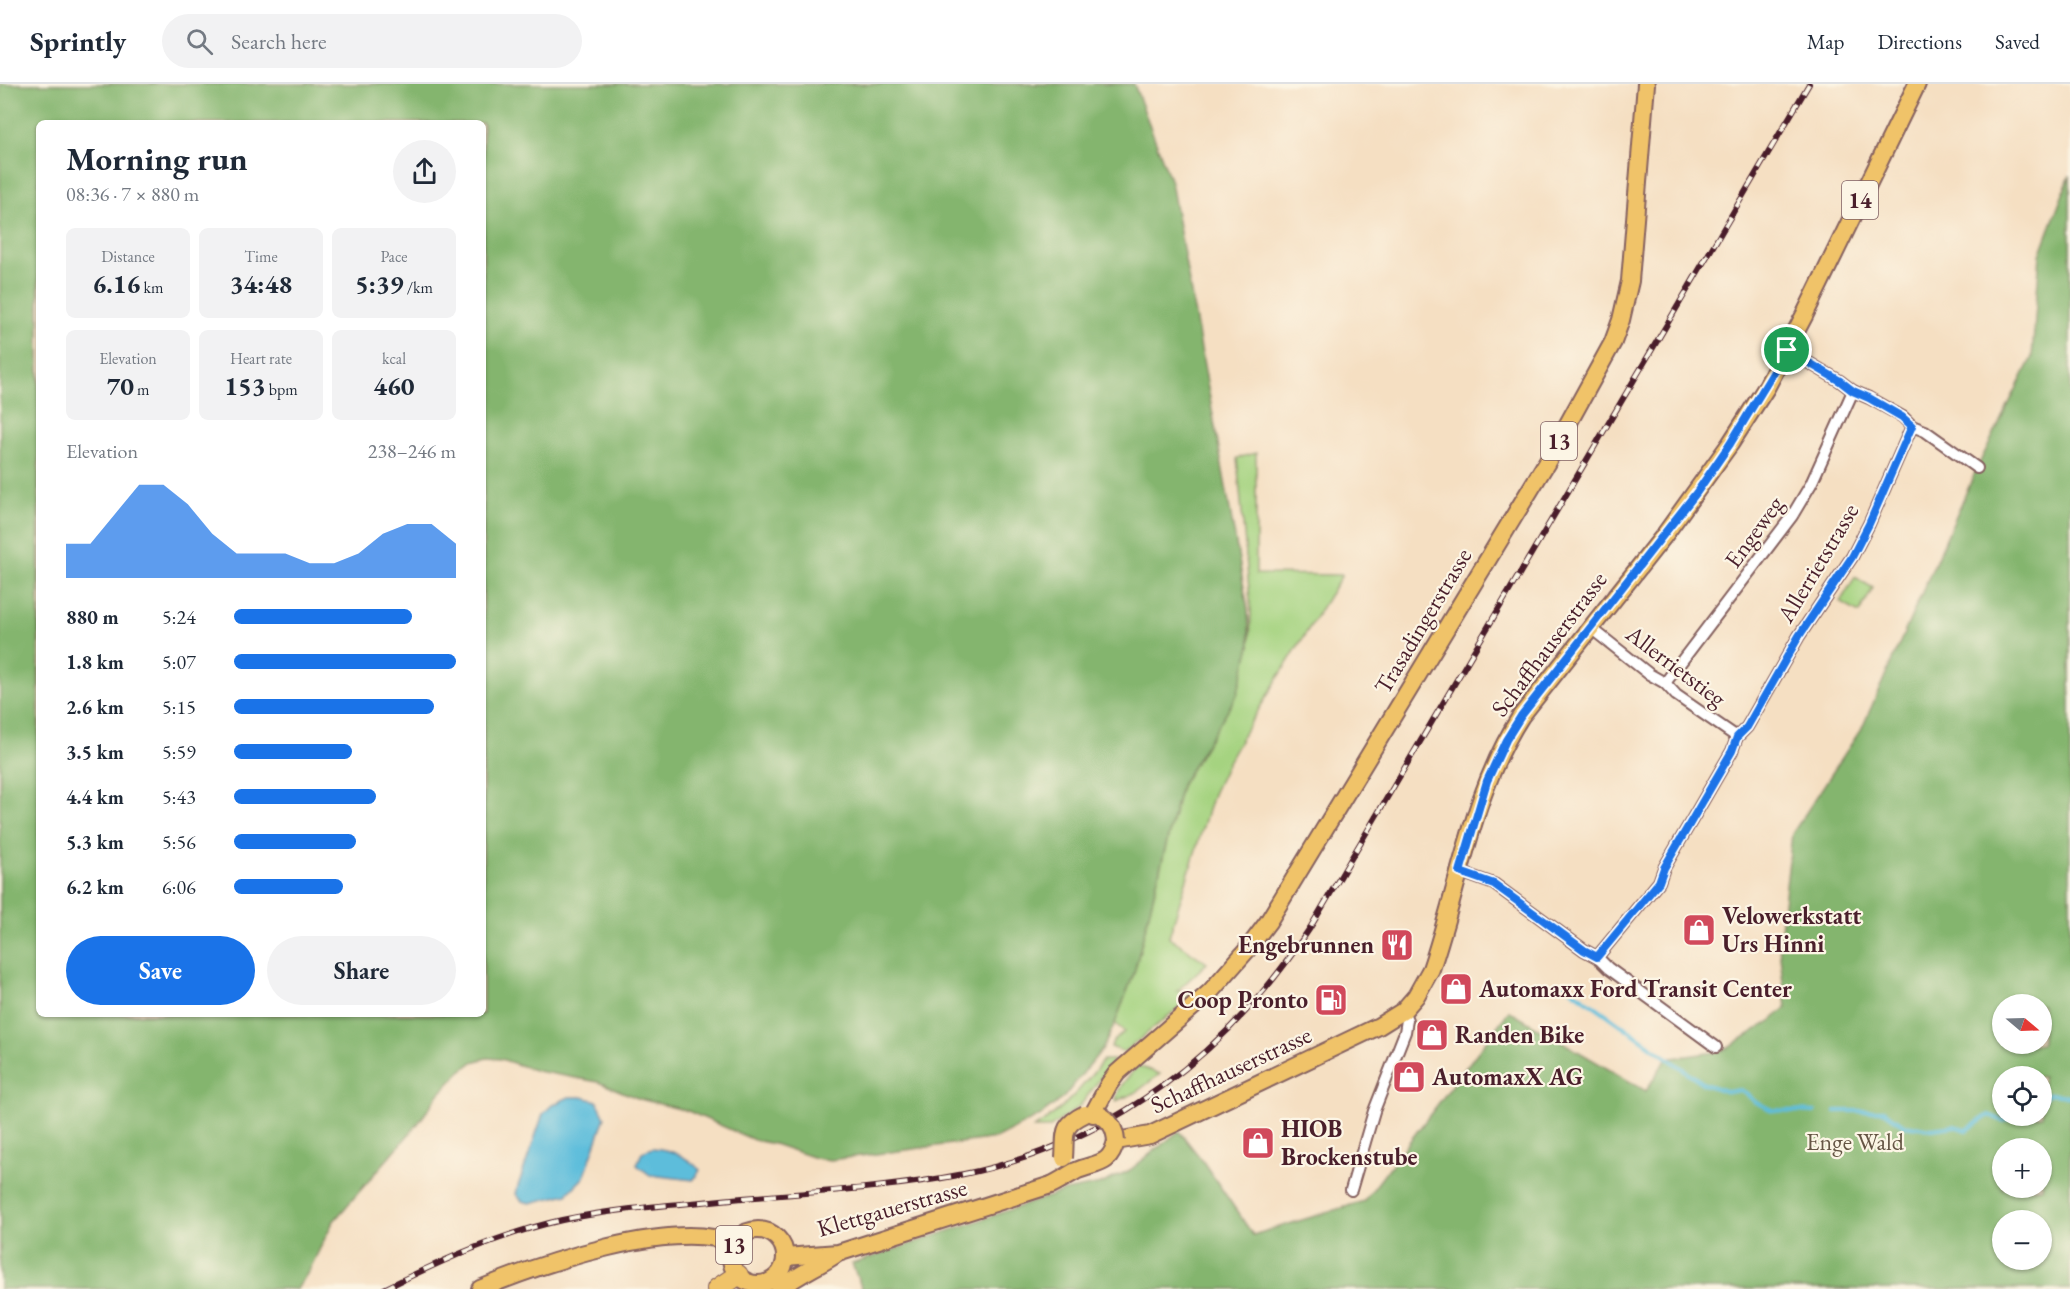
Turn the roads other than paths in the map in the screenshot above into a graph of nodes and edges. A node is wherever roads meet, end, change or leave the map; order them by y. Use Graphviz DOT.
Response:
graph roads {
  1 [pos="1646,84"];
  2 [pos="1917,84"];
  3 [pos="1787,350"];
  4 [pos="1853,391"];
  5 [pos="1912,426"];
  6 [pos="1977,468"];
  7 [pos="1591,628"];
  8 [pos="1665,683"];
  9 [pos="1737,737"];
  10 [pos="1460,872"];
  11 [pos="1597,957"];
  12 [pos="1403,1011"];
  13 [pos="1716,1047"];
  14 [pos="1093,1114"];
  15 [pos="1115,1146"];
  16 [pos="1351,1190"];
  17 [pos="1011,1197"];
  18 [pos="734,1244"];
  19 [pos="838,1253"];
  20 [pos="785,1257"];
  21 [pos="738,1275"];
  22 [pos="480,1289"];
  23 [pos="717,1289"];
  24 [pos="780,1289"];
  1 -- 14 [label="main road, Trasadingerstrasse / 13"];
  2 -- 3 [label="main road, Schaffhauserstrasse / 14"];
  3 -- 4 [label="street"];
  3 -- 7 [label="main road, Schaffhauserstrasse / 14"];
  4 -- 5 [label="street"];
  4 -- 8 [label="street, Engeweg"];
  5 -- 6 [label="street"];
  5 -- 9 [label="street, Allerrietstrasse"];
  7 -- 8 [label="street, Allerrietstieg"];
  7 -- 10 [label="main road, Schaffhauserstrasse / 14"];
  8 -- 9 [label="street, Allerrietstieg"];
  9 -- 11 [label="street, Allerrietstrasse"];
  10 -- 11 [label="street"];
  10 -- 12 [label="main road, Schaffhauserstrasse / 14"];
  11 -- 13 [label="street"];
  12 -- 15 [label="main road, Schaffhauserstrasse / 14"];
  12 -- 16 [label="street"];
  14 -- 15 [label="main road, bridge"];
  14 -- 17 [label="main road, Klettgauerstrasse / 13, bridge"];
  15 -- 17 [label="main road, Klettgauerstrasse / 13"];
  17 -- 19 [label="main road, Klettgauerstrasse / 13"];
  18 -- 20 [label="main road, 13"];
  18 -- 21 [label="main road, 13"];
  18 -- 22 [label="main road, 13"];
  19 -- 20 [label="main road, Klettgauerstrasse / 13"];
  19 -- 24 [label="main road"];
  20 -- 21 [label="main road, 13"];
  21 -- 23 [label="highway"];
}
